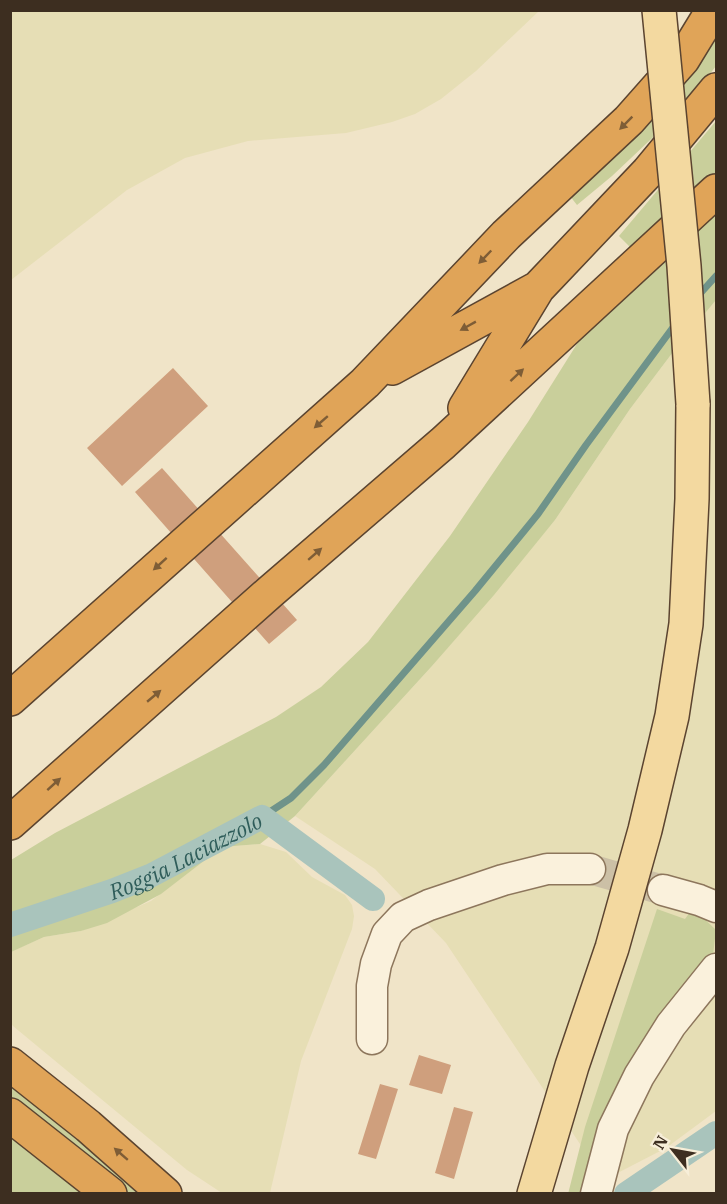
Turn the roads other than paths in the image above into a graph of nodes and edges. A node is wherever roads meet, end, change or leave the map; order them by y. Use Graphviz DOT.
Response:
graph roads {
  1 [pos="659,10"];
  2 [pos="713,10"];
  3 [pos="717,90"];
  4 [pos="717,191"];
  5 [pos="538,288"];
  6 [pos="365,383"];
  7 [pos="443,443"];
  8 [pos="10,699"];
  9 [pos="10,823"];
  10 [pos="645,830"];
  11 [pos="590,869"];
  12 [pos="663,890"];
  13 [pos="717,907"];
  14 [pos="717,969"];
  15 [pos="372,1039"];
  16 [pos="10,1064"];
  17 [pos="572,1066"];
  18 [pos="10,1115"];
  19 [pos="110,1194"];
  20 [pos="165,1194"];
  21 [pos="520,1194"];
  22 [pos="534,1194"];
  23 [pos="556,1194"];
  24 [pos="596,1194"];
  1 -- 10 [label="main road, bridge"];
  2 -- 6 [label="highway, one-way"];
  3 -- 5 [label="highway"];
  7 -- 4 [label="highway, one-way"];
  5 -- 6 [label="highway, one-way"];
  5 -- 7 [label="highway"];
  6 -- 8 [label="highway, one-way"];
  9 -- 7 [label="highway, one-way"];
  10 -- 17 [label="main road"];
  10 -- 23 [label="main road"];
  11 -- 15 [label="lane"];
  12 -- 13 [label="lane"];
  14 -- 24 [label="lane"];
  20 -- 16 [label="highway, one-way"];
  17 -- 21 [label="main road"];
  17 -- 22 [label="main road"];
  18 -- 19 [label="highway"];
}
